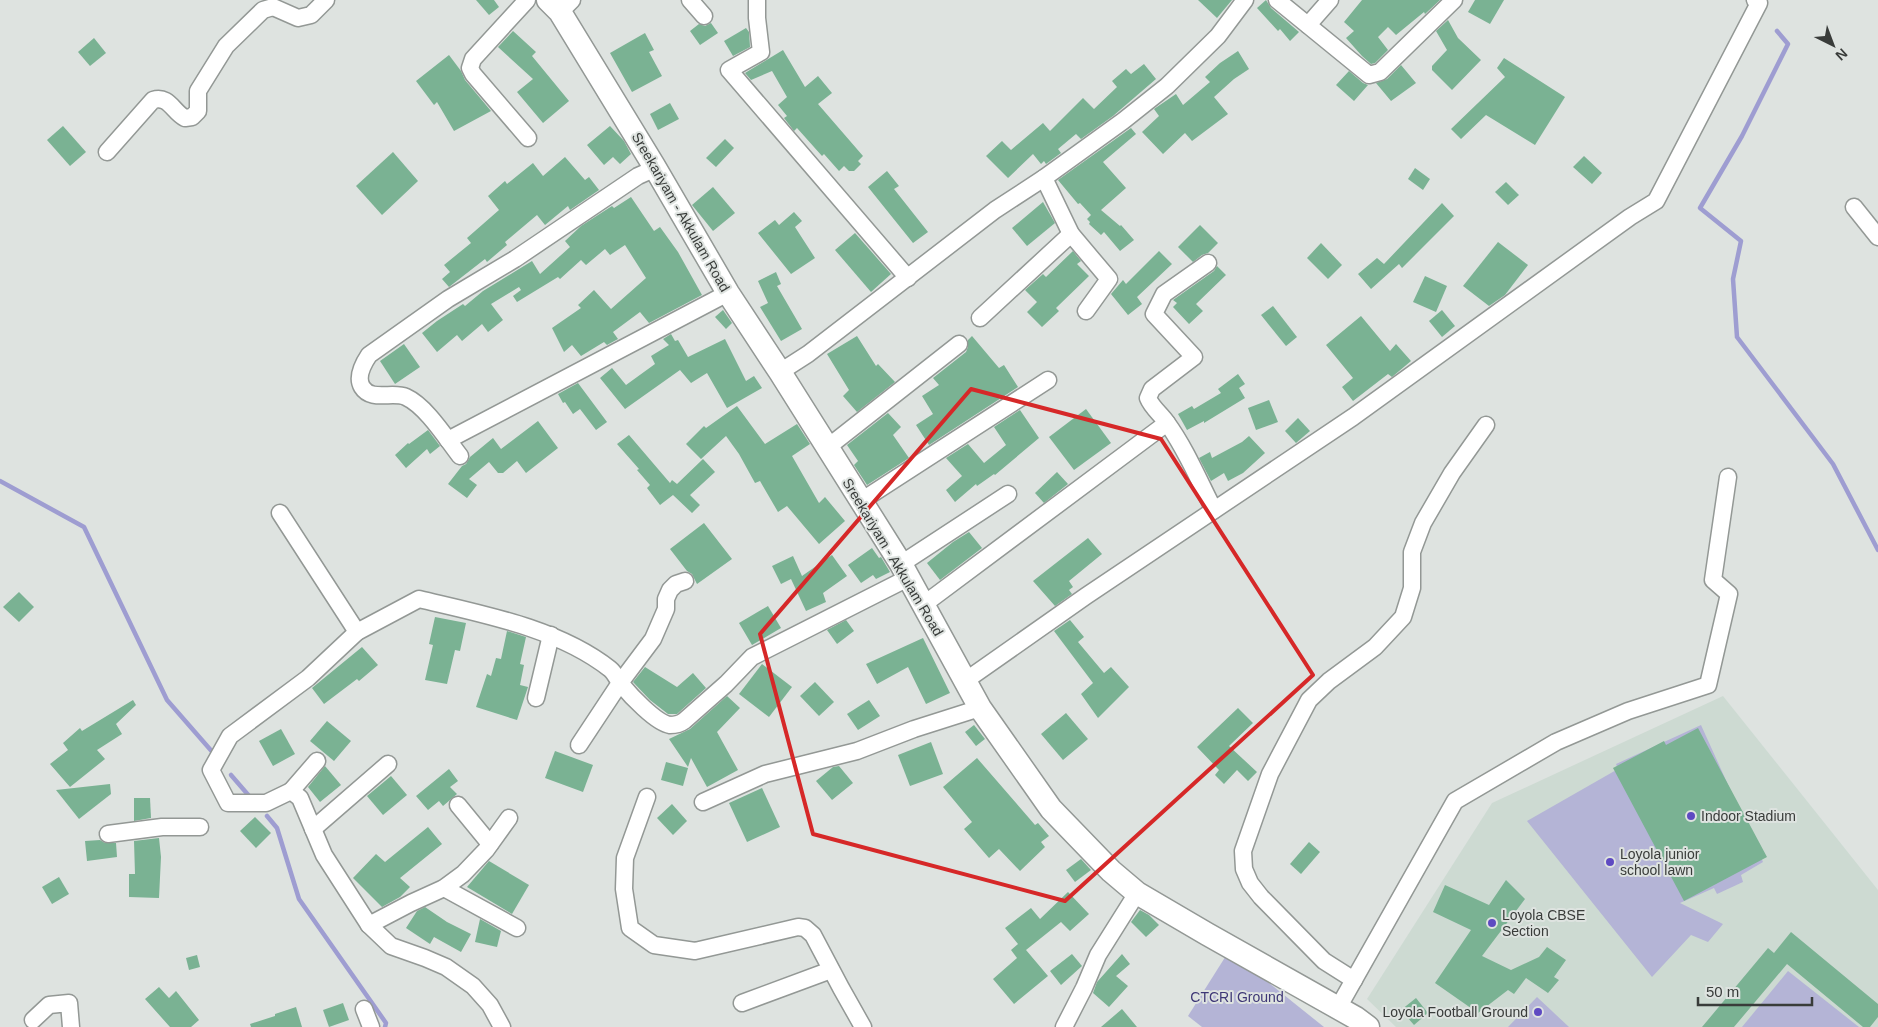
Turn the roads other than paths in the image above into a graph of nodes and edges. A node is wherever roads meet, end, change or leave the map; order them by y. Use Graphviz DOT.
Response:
graph roads {
  1 [pos="326,0"];
  2 [pos="527,0"];
  3 [pos="690,0"];
  4 [pos="756,0"];
  5 [pos="1245,0"];
  6 [pos="1277,0"];
  7 [pos="1330,0"];
  8 [pos="1454,0"];
  9 [pos="1758,1"];
  10 [pos="560,4"];
  11 [pos="704,16"];
  12 [pos="1308,25"];
  13 [pos="528,138"];
  14 [pos="107,152"];
  15 [pos="656,168"];
  16 [pos="1044,178"];
  17 [pos="1854,207"];
  18 [pos="1071,234"];
  19 [pos="1878,237"];
  20 [pos="1208,263"];
  21 [pos="908,278"];
  22 [pos="728,293"];
  23 [pos="1086,311"];
  24 [pos="980,318"];
  25 [pos="959,344"];
  26 [pos="780,372"];
  27 [pos="1048,380"];
  28 [pos="1167,423"];
  29 [pos="1486,425"];
  30 [pos="448,440"];
  31 [pos="828,447"];
  32 [pos="460,456"];
  33 [pos="1728,477"];
  34 [pos="1008,494"];
  35 [pos="861,501"];
  36 [pos="1214,510"];
  37 [pos="280,513"];
  38 [pos="905,571"];
  39 [pos="685,581"];
  40 [pos="923,605"];
  41 [pos="357,632"];
  42 [pos="552,635"];
  43 [pos="965,681"];
  44 [pos="620,683"];
  45 [pos="536,698"];
  46 [pos="980,708"];
  47 [pos="579,745"];
  48 [pos="317,761"];
  49 [pos="388,764"];
  50 [pos="291,791"];
  51 [pos="648,797"];
  52 [pos="702,802"];
  53 [pos="458,805"];
  54 [pos="508,818"];
  55 [pos="200,827"];
  56 [pos="313,829"];
  57 [pos="108,834"];
  58 [pos="490,844"];
  59 [pos="444,888"];
  60 [pos="1137,893"];
  61 [pos="370,925"];
  62 [pos="517,928"];
  63 [pos="831,970"];
  64 [pos="1354,980"];
  65 [pos="742,1003"];
  66 [pos="1338,1008"];
  67 [pos="364,1009"];
  68 [pos="34,1020"];
  69 [pos="72,1027"];
  70 [pos="371,1027"];
  71 [pos="502,1027"];
  72 [pos="863,1027"];
  73 [pos="1064,1027"];
  74 [pos="1368,1027"];
  1 -- 14 [label="street"];
  2 -- 13 [label="street"];
  3 -- 11 [label="street"];
  4 -- 21 [label="street"];
  5 -- 16 [label="street"];
  6 -- 12 [label="street"];
  7 -- 12 [label="street"];
  8 -- 12 [label="street"];
  9 -- 36 [label="street"];
  10 -- 15 [label="main road, Sreekariyam - Akkulam Road"];
  15 -- 22 [label="main road, Sreekariyam - Akkulam Road"];
  15 -- 30 [label="street"];
  16 -- 18 [label="street"];
  16 -- 21 [label="street"];
  17 -- 19 [label="street"];
  18 -- 23 [label="street"];
  18 -- 24 [label="street"];
  20 -- 28 [label="street"];
  21 -- 26 [label="street"];
  22 -- 26 [label="main road, Sreekariyam - Akkulam Road"];
  22 -- 30 [label="street"];
  25 -- 31 [label="street"];
  26 -- 31 [label="main road, Sreekariyam - Akkulam Road"];
  27 -- 35 [label="street"];
  28 -- 36 [label="street"];
  28 -- 40 [label="street"];
  29 -- 64 [label="street"];
  30 -- 32 [label="street"];
  31 -- 35 [label="main road, Sreekariyam - Akkulam Road"];
  33 -- 64 [label="street"];
  34 -- 38 [label="street"];
  35 -- 38 [label="main road, Sreekariyam - Akkulam Road"];
  36 -- 43 [label="street"];
  37 -- 41 [label="street"];
  38 -- 40 [label="main road, Sreekariyam - Akkulam Road"];
  38 -- 44 [label="street"];
  39 -- 44 [label="street"];
  40 -- 43 [label="main road, Sreekariyam - Akkulam Road"];
  41 -- 42 [label="street"];
  41 -- 50 [label="street"];
  42 -- 44 [label="street"];
  42 -- 45 [label="street"];
  43 -- 46 [label="main road, Sreekariyam - Akkulam Road"];
  44 -- 47 [label="street"];
  46 -- 52 [label="street"];
  46 -- 60 [label="main road, Sreekariyam - Akkulam Road"];
  48 -- 50 [label="street"];
  49 -- 56 [label="street"];
  50 -- 56 [label="street"];
  51 -- 63 [label="street"];
  53 -- 58 [label="street"];
  54 -- 58 [label="street"];
  55 -- 57 [label="street"];
  56 -- 61 [label="street"];
  58 -- 59 [label="street"];
  59 -- 61 [label="street"];
  59 -- 62 [label="street"];
  60 -- 66 [label="main road, Sreekariyam - Akkulam Road"];
  60 -- 73 [label="street"];
  61 -- 71 [label="street"];
  63 -- 65 [label="street"];
  63 -- 72 [label="street"];
  64 -- 66 [label="street"];
  66 -- 74 [label="main road, Sreekariyam - Akkulam Road"];
  67 -- 70 [label="street"];
  68 -- 69 [label="street"];
}
